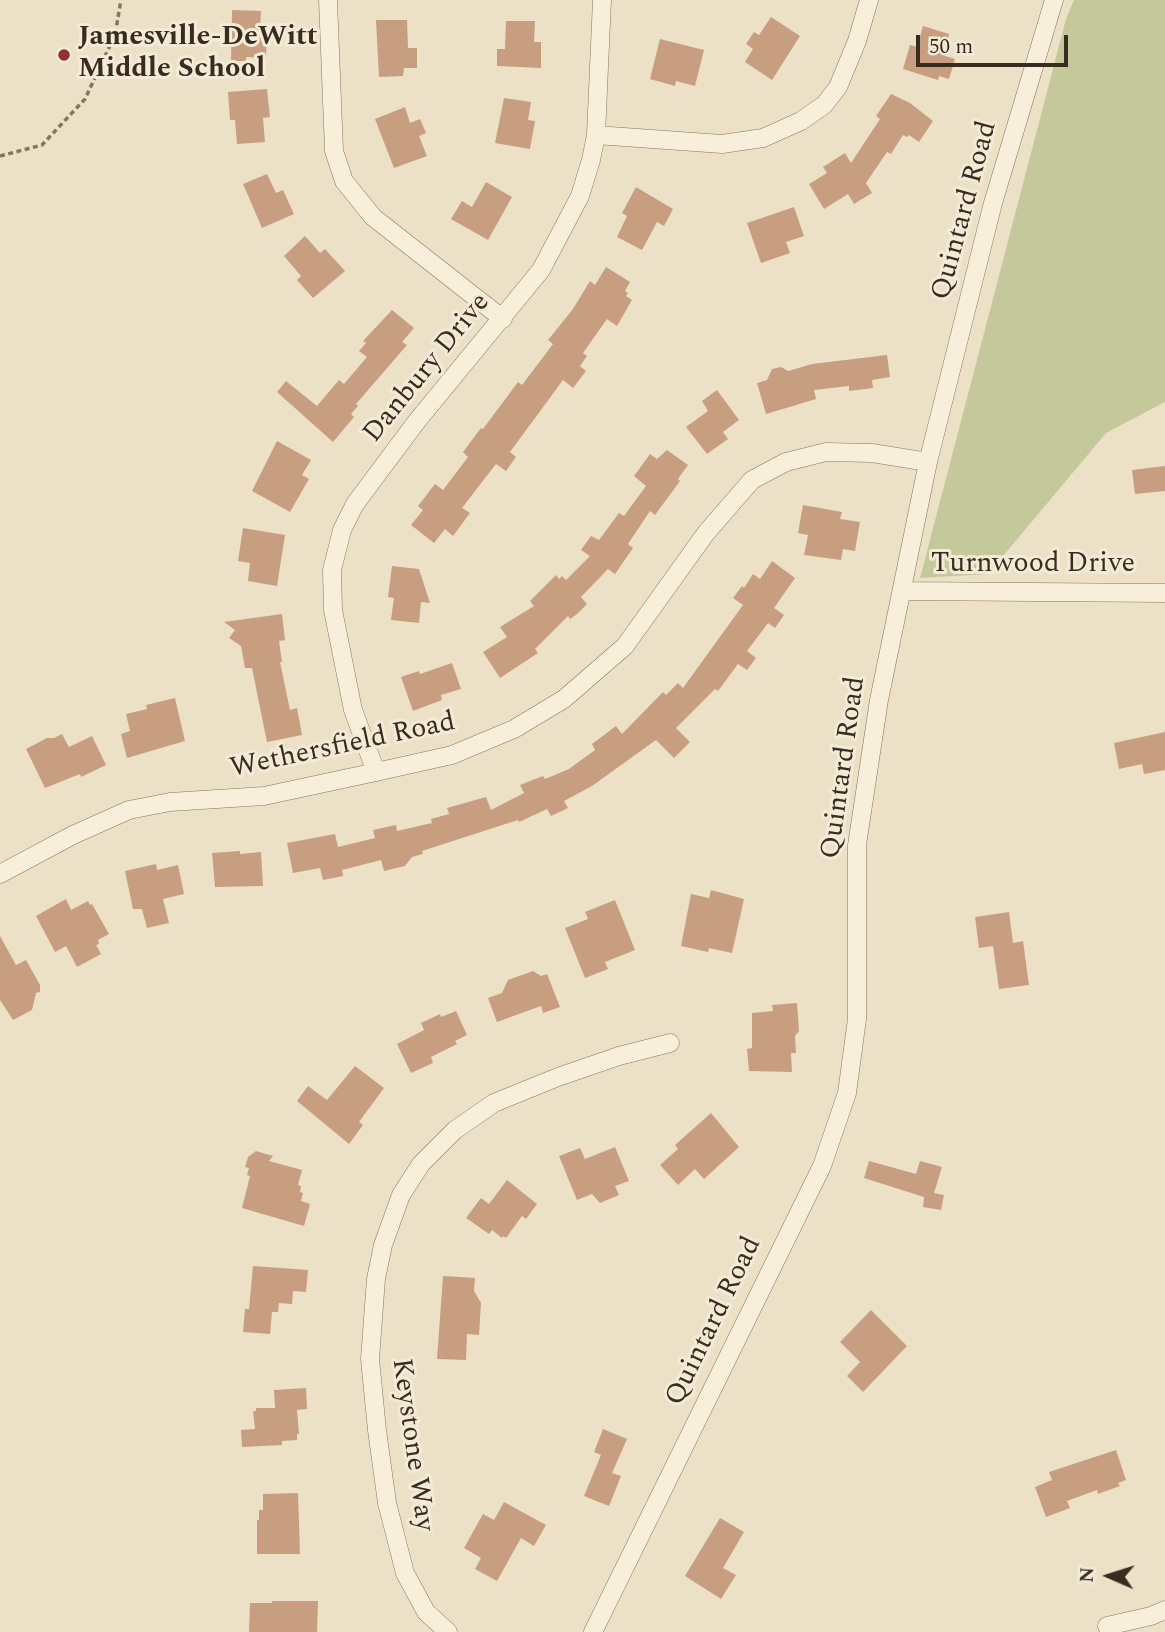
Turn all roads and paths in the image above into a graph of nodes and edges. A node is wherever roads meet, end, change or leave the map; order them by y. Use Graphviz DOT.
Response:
graph roads {
  1 [pos="121,0"];
  2 [pos="328,0"];
  3 [pos="602,0"];
  4 [pos="869,0"];
  5 [pos="1054,0"];
  6 [pos="596,135"];
  7 [pos="0,156"];
  8 [pos="503,319"];
  9 [pos="928,463"];
  10 [pos="901,591"];
  11 [pos="1165,593"];
  12 [pos="376,772"];
  13 [pos="0,874"];
  14 [pos="670,1043"];
  15 [pos="1165,1609"];
  16 [pos="1107,1626"];
  17 [pos="448,1632"];
  18 [pos="593,1632"];
  1 -- 7 [label="path"];
  2 -- 8 [label="street"];
  3 -- 6 [label="street, Danbury Drive"];
  4 -- 6 [label="street"];
  5 -- 9 [label="street, Quintard Road"];
  6 -- 8 [label="street, Danbury Drive"];
  8 -- 12 [label="street, Danbury Drive"];
  9 -- 10 [label="street, Quintard Road"];
  9 -- 12 [label="street, Wethersfield Road"];
  10 -- 11 [label="street, Turnwood Drive"];
  10 -- 18 [label="street, Quintard Road"];
  12 -- 13 [label="street, Wethersfield Road"];
  14 -- 17 [label="street, Keystone Way"];
  15 -- 16 [label="street"];
}
